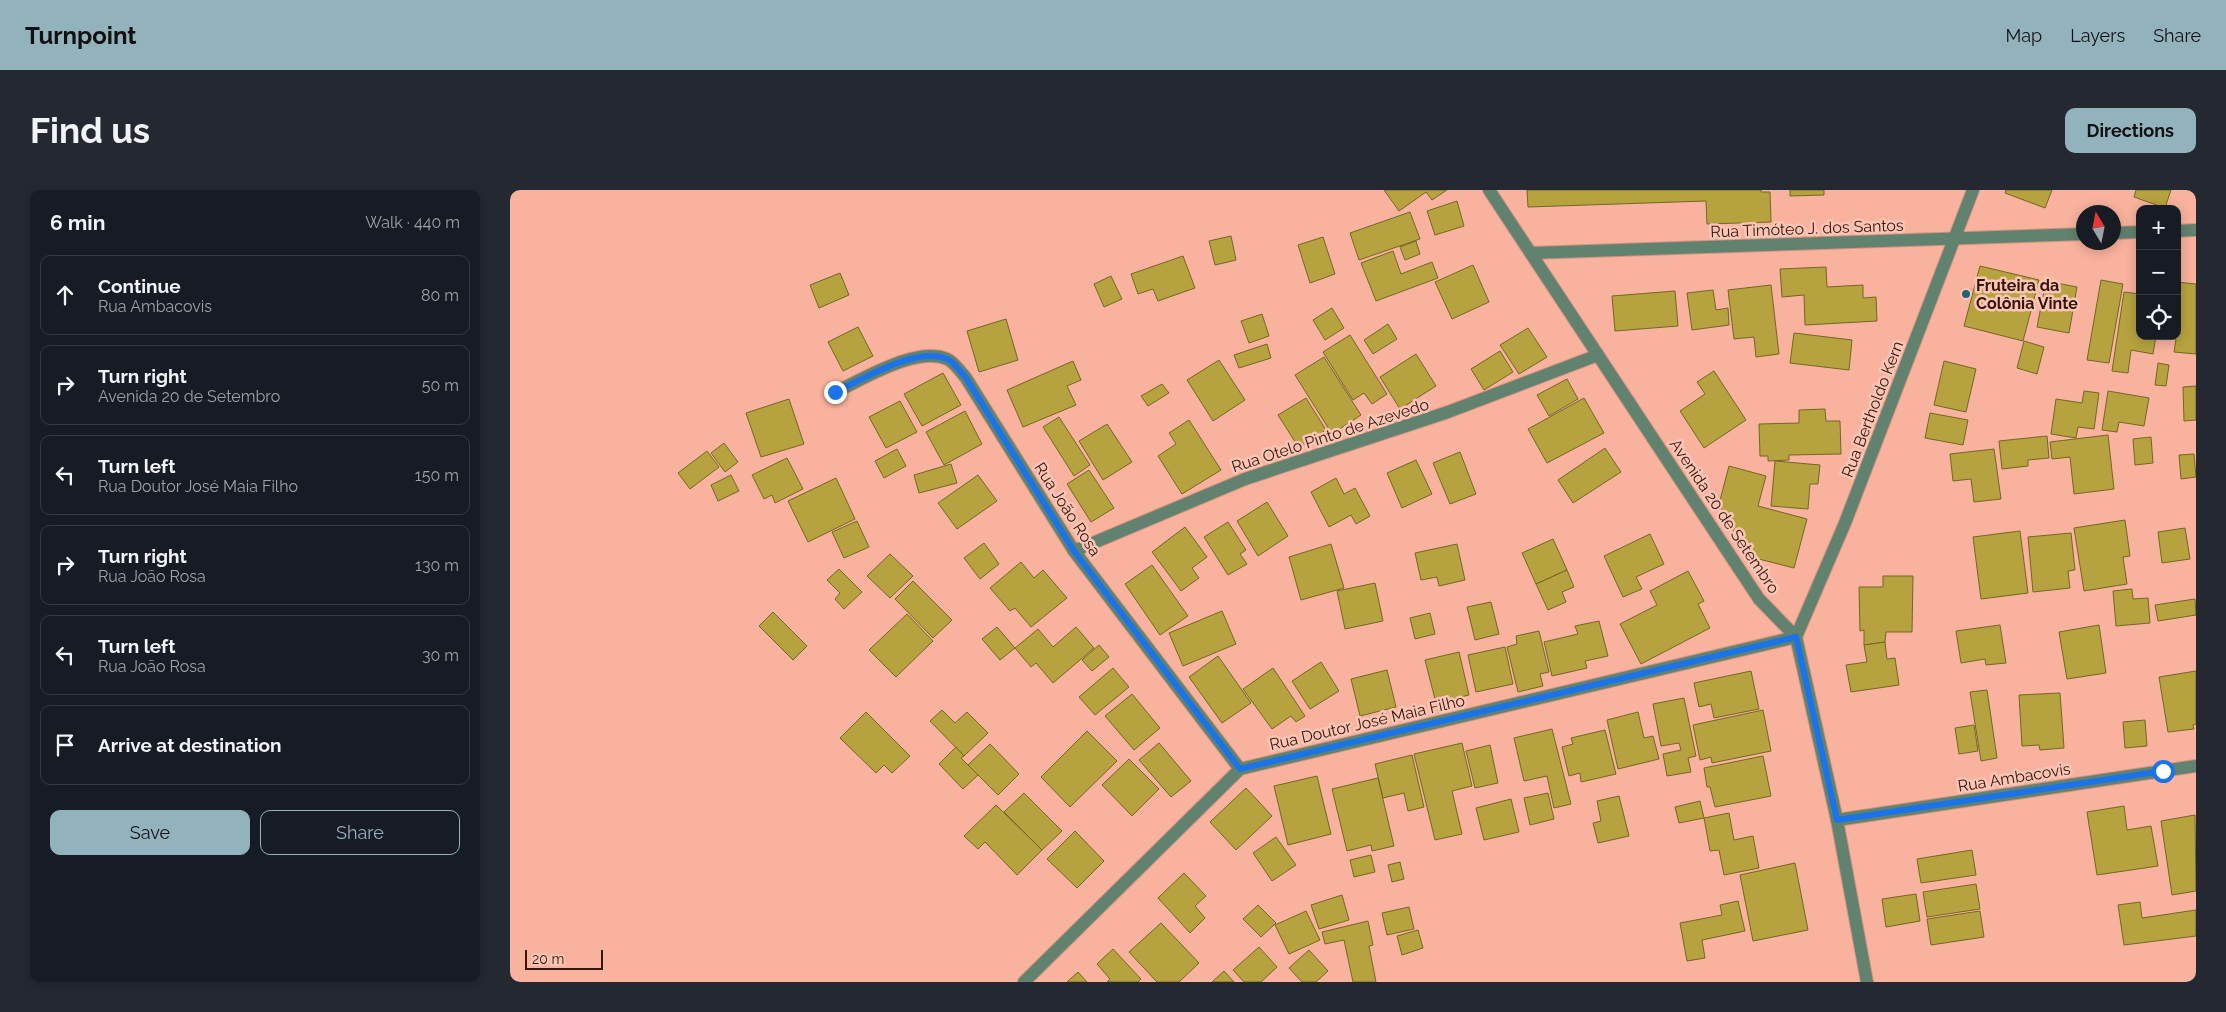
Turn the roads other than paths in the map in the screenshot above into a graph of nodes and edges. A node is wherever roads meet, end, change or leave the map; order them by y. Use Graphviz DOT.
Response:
graph roads {
  1 [pos="1489,190"];
  2 [pos="1972,190"];
  3 [pos="2196,230"];
  4 [pos="2181,231"];
  5 [pos="2136,232"];
  6 [pos="2121,233"];
  7 [pos="2076,234"];
  8 [pos="1955,239"];
  9 [pos="1531,254"];
  10 [pos="1598,355"];
  11 [pos="835,392"];
  12 [pos="1074,551"];
  13 [pos="1796,637"];
  14 [pos="2196,766"];
  15 [pos="1240,769"];
  16 [pos="1837,820"];
  17 [pos="1024,982"];
  18 [pos="1868,982"];
  1 -- 9 [label="street, Avenida 20 de Setembro"];
  2 -- 8 [label="street, Rua Bertholdo Kern"];
  3 -- 4 [label="street"];
  5 -- 6 [label="street"];
  7 -- 8 [label="street, Rua Timóteo J. dos Santos"];
  8 -- 9 [label="street, Rua Timóteo J. dos Santos"];
  8 -- 13 [label="street, Rua Bertholdo Kern"];
  9 -- 10 [label="street, Avenida 20 de Setembro"];
  10 -- 12 [label="street, Rua Otelo Pinto de Azevedo"];
  10 -- 13 [label="street, Avenida 20 de Setembro"];
  11 -- 12 [label="street, Rua João Rosa"];
  12 -- 15 [label="street, Rua João Rosa"];
  13 -- 15 [label="street, Rua Doutor José Maia Filho"];
  13 -- 16 [label="street"];
  14 -- 16 [label="street, Rua Ambacovis"];
  15 -- 17 [label="street"];
  16 -- 18 [label="street"];
}
